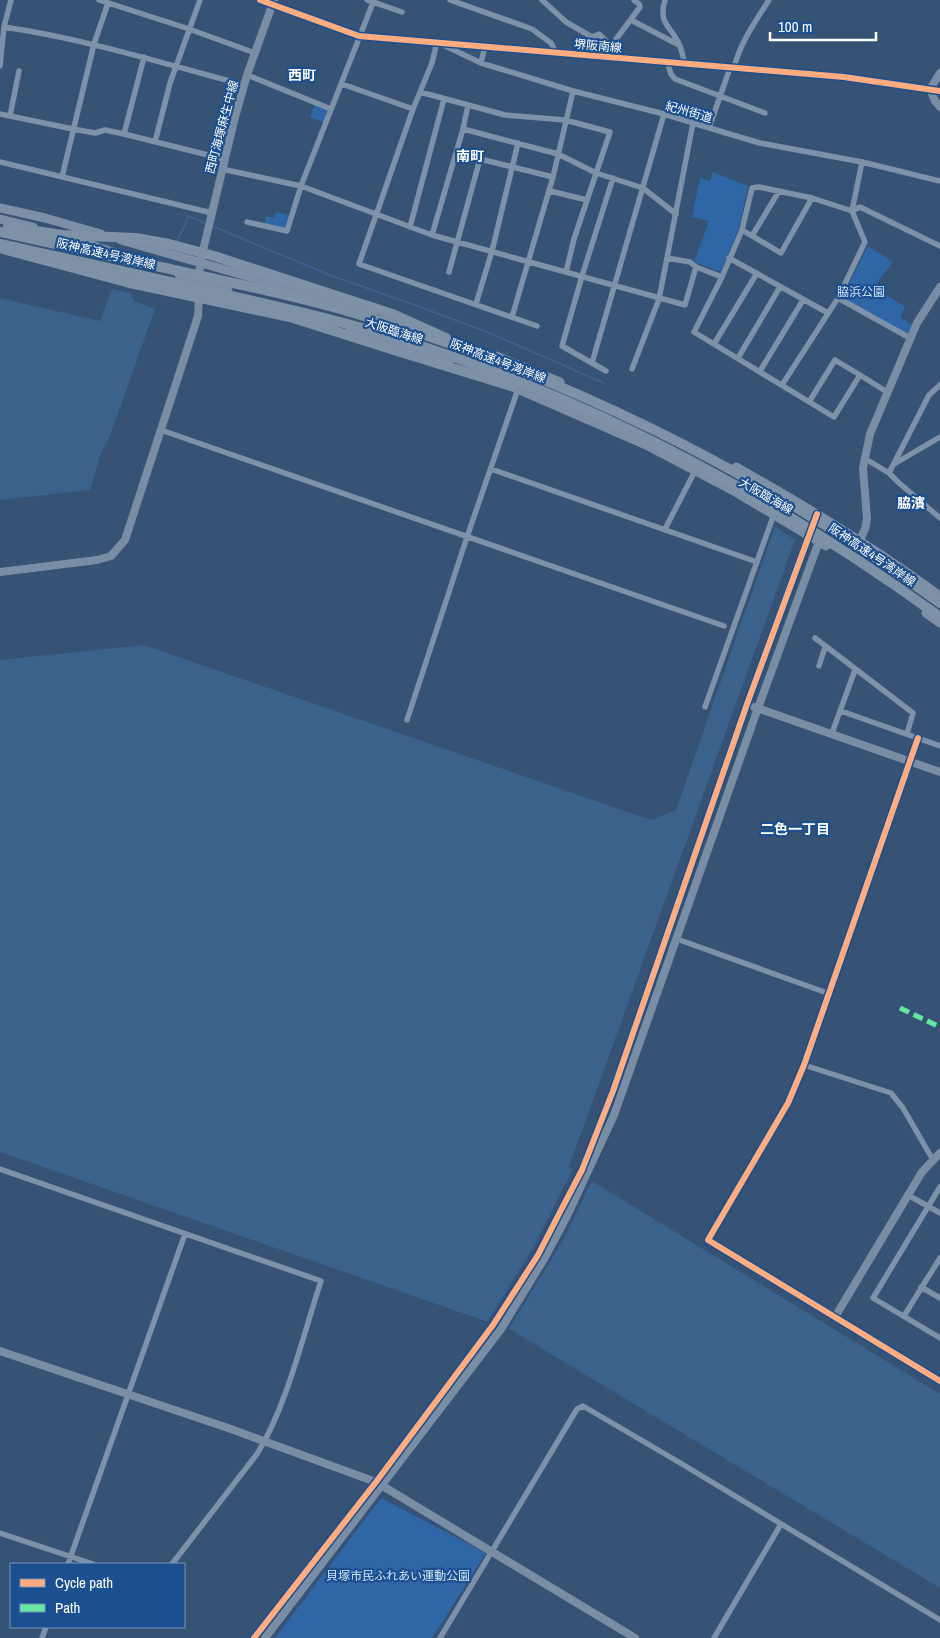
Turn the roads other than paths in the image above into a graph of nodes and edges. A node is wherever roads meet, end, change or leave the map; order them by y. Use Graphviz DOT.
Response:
graph roads {
  1 [pos="11,0"];
  2 [pos="99,0"];
  3 [pos="200,0"];
  4 [pos="260,0"];
  5 [pos="450,0"];
  6 [pos="542,0"];
  7 [pos="634,0"];
  8 [pos="665,0"];
  9 [pos="769,0"];
  10 [pos="372,1"];
  11 [pos="273,2"];
  12 [pos="108,4"];
  13 [pos="402,12"];
  14 [pos="631,20"];
  15 [pos="4,27"];
  16 [pos="189,29"];
  17 [pos="359,36"];
  18 [pos="438,42"];
  19 [pos="94,44"];
  20 [pos="679,45"];
  21 [pos="485,46"];
  22 [pos="611,46"];
  23 [pos="255,53"];
  24 [pos="556,53"];
  25 [pos="144,58"];
  26 [pos="610,58"];
  27 [pos="667,62"];
  28 [pos="481,63"];
  29 [pos="685,64"];
  30 [pos="0,66"];
  31 [pos="176,66"];
  32 [pos="732,68"];
  33 [pos="18,71"];
  34 [pos="940,73"];
  35 [pos="248,75"];
  36 [pos="342,84"];
  37 [pos="244,85"];
  38 [pos="930,89"];
  39 [pos="573,91"];
  40 [pos="940,91"];
  41 [pos="420,92"];
  42 [pos="720,96"];
  43 [pos="444,99"];
  44 [pos="468,105"];
  45 [pos="940,107"];
  46 [pos="331,109"];
  47 [pos="413,109"];
  48 [pos="765,113"];
  49 [pos="0,114"];
  50 [pos="664,114"];
  51 [pos="10,116"];
  52 [pos="566,120"];
  53 [pos="693,123"];
  54 [pos="709,128"];
  55 [pos="463,129"];
  56 [pos="73,130"];
  57 [pos="124,134"];
  58 [pos="155,142"];
  59 [pos="518,143"];
  60 [pos="558,154"];
  61 [pos="224,159"];
  62 [pos="0,162"];
  63 [pos="862,162"];
  64 [pos="512,167"];
  65 [pos="222,169"];
  66 [pos="596,173"];
  67 [pos="553,177"];
  68 [pos="62,178"];
  69 [pos="613,178"];
  70 [pos="940,181"];
  71 [pos="301,186"];
  72 [pos="642,188"];
  73 [pos="550,191"];
  74 [pos="779,191"];
  75 [pos="812,198"];
  76 [pos="587,200"];
  77 [pos="0,208"];
  78 [pos="852,211"];
  79 [pos="212,213"];
  80 [pos="376,214"];
  81 [pos="676,214"];
  82 [pos="0,219"];
  83 [pos="247,222"];
  84 [pos="0,226"];
  85 [pos="410,226"];
  86 [pos="742,230"];
  87 [pos="0,232"];
  88 [pos="432,234"];
  89 [pos="752,236"];
  90 [pos="458,242"];
  91 [pos="0,244"];
  92 [pos="940,246"];
  93 [pos="0,248"];
  94 [pos="492,251"];
  95 [pos="668,258"];
  96 [pos="729,258"];
  97 [pos="529,261"];
  98 [pos="200,263"];
  99 [pos="696,268"];
  100 [pos="449,272"];
  101 [pos="566,272"];
  102 [pos="757,273"];
  103 [pos="582,276"];
  104 [pos="722,277"];
  105 [pos="199,282"];
  106 [pos="940,286"];
  107 [pos="614,287"];
  108 [pos="780,287"];
  109 [pos="838,298"];
  110 [pos="659,299"];
  111 [pos="803,300"];
  112 [pos="476,304"];
  113 [pos="828,313"];
  114 [pos="512,317"];
  115 [pos="537,326"];
  116 [pos="446,338"];
  117 [pos="910,338"];
  118 [pos="714,344"];
  119 [pos="738,358"];
  120 [pos="592,363"];
  121 [pos="632,369"];
  122 [pos="606,371"];
  123 [pos="760,372"];
  124 [pos="860,375"];
  125 [pos="782,385"];
  126 [pos="940,385"];
  127 [pos="515,387"];
  128 [pos="887,392"];
  129 [pos="809,402"];
  130 [pos="161,430"];
  131 [pos="939,439"];
  132 [pos="864,458"];
  133 [pos="893,464"];
  134 [pos="491,468"];
  135 [pos="695,470"];
  136 [pos="889,472"];
  137 [pos="774,514"];
  138 [pos="816,514"];
  139 [pos="940,518"];
  140 [pos="828,521"];
  141 [pos="665,530"];
  142 [pos="808,535"];
  143 [pos="467,537"];
  144 [pos="860,540"];
  145 [pos="818,541"];
  146 [pos="757,562"];
  147 [pos="0,572"];
  148 [pos="940,596"];
  149 [pos="940,603"];
  150 [pos="940,617"];
  151 [pos="940,623"];
  152 [pos="724,626"];
  153 [pos="815,638"];
  154 [pos="825,647"];
  155 [pos="819,666"];
  156 [pos="855,670"];
  157 [pos="747,704"];
  158 [pos="705,707"];
  159 [pos="758,708"];
  160 [pos="841,711"];
  161 [pos="407,720"];
  162 [pos="832,733"];
  163 [pos="907,734"];
  164 [pos="918,738"];
  165 [pos="940,746"];
  166 [pos="912,762"];
  167 [pos="940,772"];
  168 [pos="677,939"];
  169 [pos="830,994"];
  170 [pos="804,1065"];
  171 [pos="940,1153"];
  172 [pos="933,1160"];
  173 [pos="0,1169"];
  174 [pos="584,1172"];
  175 [pos="940,1187"];
  176 [pos="908,1195"];
  177 [pos="928,1206"];
  178 [pos="940,1213"];
  179 [pos="185,1234"];
  180 [pos="940,1258"];
  181 [pos="921,1287"];
  182 [pos="940,1298"];
  183 [pos="904,1316"];
  184 [pos="834,1317"];
  185 [pos="940,1338"];
  186 [pos="0,1351"];
  187 [pos="940,1381"];
  188 [pos="127,1394"];
  189 [pos="265,1441"];
  190 [pos="380,1484"];
  191 [pos="781,1524"];
  192 [pos="0,1533"];
  193 [pos="491,1552"];
  194 [pos="70,1557"];
  195 [pos="68,1563"];
  196 [pos="90,1563"];
  197 [pos="173,1563"];
  198 [pos="940,1620"];
  199 [pos="254,1638"];
  200 [pos="265,1638"];
  201 [pos="440,1638"];
  202 [pos="635,1638"];
  203 [pos="714,1638"];
  1 -- 15 [label="street"];
  2 -- 12 [label="street"];
  3 -- 16 [label="street"];
  4 -- 11 [label="street, 堺阪南線"];
  5 -- 24 [label="street"];
  6 -- 22 [label="street"];
  7 -- 14 [label="street"];
  8 -- 20 [label="street"];
  9 -- 32 [label="street"];
  10 -- 13 [label="street"];
  10 -- 17 [label="street"];
  11 -- 17 [label="street, 堺阪南線"];
  11 -- 23 [label="street, 西町海塚麻生中線"];
  12 -- 16 [label="street"];
  12 -- 19 [label="street"];
  14 -- 20 [label="street"];
  14 -- 22 [label="street"];
  15 -- 19 [label="street"];
  15 -- 30 [label="street"];
  16 -- 23 [label="street"];
  16 -- 31 [label="street"];
  17 -- 18 [label="street, 堺阪南線"];
  17 -- 36 [label="street"];
  18 -- 21 [label="street, 堺阪南線"];
  18 -- 28 [label="street, 紀州街道"];
  18 -- 41 [label="street"];
  19 -- 25 [label="street"];
  19 -- 56 [label="street"];
  20 -- 29 [label="street"];
  21 -- 24 [label="street, 堺阪南線"];
  21 -- 28 [label="street"];
  22 -- 26 [label="street"];
  23 -- 35 [label="street, 西町海塚麻生中線"];
  24 -- 26 [label="street, 堺阪南線"];
  25 -- 31 [label="street"];
  25 -- 57 [label="street"];
  26 -- 27 [label="street, 堺阪南線"];
  27 -- 29 [label="street, 堺阪南線"];
  27 -- 42 [label="street"];
  28 -- 39 [label="street, 紀州街道"];
  29 -- 32 [label="street, 堺阪南線"];
  31 -- 37 [label="street"];
  31 -- 58 [label="street"];
  32 -- 38 [label="street, 堺阪南線"];
  32 -- 42 [label="street"];
  33 -- 51 [label="street"];
  34 -- 38 [label="street"];
  35 -- 37 [label="street, 西町海塚麻生中線"];
  35 -- 46 [label="street"];
  36 -- 46 [label="street"];
  36 -- 47 [label="street"];
  37 -- 61 [label="street, 西町海塚麻生中線"];
  38 -- 40 [label="street, 堺阪南線"];
  38 -- 45 [label="street"];
  39 -- 50 [label="street, 紀州街道"];
  39 -- 52 [label="street"];
  41 -- 43 [label="street"];
  41 -- 47 [label="street"];
  42 -- 48 [label="street"];
  42 -- 54 [label="street"];
  43 -- 44 [label="street"];
  43 -- 85 [label="street"];
  44 -- 52 [label="street"];
  44 -- 55 [label="street"];
  46 -- 71 [label="street"];
  47 -- 80 [label="street"];
  49 -- 51 [label="street"];
  50 -- 53 [label="street, 紀州街道"];
  50 -- 72 [label="street"];
  51 -- 56 [label="street"];
  52 -- 60 [label="street"];
  52 -- 66 [label="street"];
  53 -- 54 [label="street, 紀州街道"];
  53 -- 81 [label="street"];
  54 -- 63 [label="street, 紀州街道"];
  55 -- 59 [label="street"];
  55 -- 88 [label="street"];
  56 -- 57 [label="street"];
  56 -- 68 [label="street"];
  57 -- 58 [label="street"];
  58 -- 61 [label="street"];
  59 -- 60 [label="street"];
  59 -- 64 [label="street"];
  60 -- 66 [label="street"];
  60 -- 67 [label="street"];
  61 -- 65 [label="street, 西町海塚麻生中線"];
  62 -- 68 [label="street"];
  63 -- 70 [label="street, 紀州街道"];
  63 -- 78 [label="street"];
  64 -- 67 [label="street"];
  64 -- 90 [label="street"];
  64 -- 94 [label="street"];
  65 -- 71 [label="street"];
  65 -- 79 [label="street, 西町海塚麻生中線"];
  66 -- 69 [label="street"];
  66 -- 76 [label="street"];
  67 -- 73 [label="street"];
  68 -- 79 [label="street"];
  69 -- 72 [label="street"];
  69 -- 103 [label="street"];
  71 -- 80 [label="street"];
  71 -- 83 [label="street"];
  72 -- 81 [label="street"];
  72 -- 107 [label="street"];
  73 -- 76 [label="street"];
  73 -- 97 [label="street"];
  74 -- 75 [label="street"];
  74 -- 86 [label="street"];
  74 -- 89 [label="street"];
  75 -- 78 [label="street"];
  75 -- 89 [label="street"];
  76 -- 101 [label="street"];
  77 -- 98 [label="main road, 大阪臨海線"];
  78 -- 92 [label="street"];
  78 -- 109 [label="street"];
  79 -- 98 [label="street, 西町海塚麻生中線"];
  80 -- 85 [label="street"];
  80 -- 112 [label="street"];
  81 -- 95 [label="street"];
  82 -- 105 [label="main road, 大阪臨海線"];
  84 -- 116 [label="highway, bridge"];
  85 -- 88 [label="street"];
  86 -- 89 [label="street"];
  86 -- 96 [label="street"];
  87 -- 149 [label="highway, 阪神高速4号湾岸線, bridge"];
  88 -- 90 [label="street"];
  90 -- 94 [label="street"];
  90 -- 100 [label="street"];
  91 -- 150 [label="highway, 阪神高速4号湾岸線, bridge"];
  93 -- 127 [label="highway, bridge"];
  94 -- 97 [label="street"];
  94 -- 112 [label="street"];
  95 -- 99 [label="street"];
  95 -- 110 [label="street"];
  96 -- 102 [label="street"];
  96 -- 104 [label="street"];
  97 -- 101 [label="street"];
  97 -- 114 [label="street"];
  98 -- 105 [label="street, 西町海塚麻生中線"];
  98 -- 116 [label="main road, 大阪臨海線"];
  99 -- 104 [label="street"];
  99 -- 110 [label="street"];
  101 -- 103 [label="street"];
  102 -- 108 [label="street"];
  102 -- 118 [label="street"];
  103 -- 107 [label="street"];
  103 -- 120 [label="street"];
  104 -- 118 [label="street"];
  105 -- 127 [label="main road, 大阪臨海線"];
  105 -- 130 [label="street, 西町海塚麻生中線"];
  106 -- 117 [label="street"];
  107 -- 110 [label="street"];
  107 -- 120 [label="street"];
  108 -- 111 [label="street"];
  108 -- 119 [label="street"];
  109 -- 113 [label="street"];
  109 -- 117 [label="street"];
  110 -- 121 [label="street"];
  111 -- 113 [label="street"];
  111 -- 123 [label="street"];
  112 -- 114 [label="street"];
  113 -- 125 [label="street"];
  114 -- 115 [label="street"];
  116 -- 138 [label="main road, 大阪臨海線"];
  117 -- 128 [label="street"];
  118 -- 119 [label="street"];
  119 -- 123 [label="street"];
  120 -- 122 [label="street"];
  123 -- 125 [label="street"];
  124 -- 128 [label="street"];
  124 -- 129 [label="street"];
  124 -- 129 [label="street"];
  125 -- 129 [label="street"];
  126 -- 133 [label="street"];
  127 -- 134 [label="street"];
  127 -- 135 [label="main road, 大阪臨海線"];
  128 -- 132 [label="street"];
  130 -- 143 [label="street"];
  130 -- 147 [label="street, 西町海塚麻生中線"];
  131 -- 133 [label="street"];
  132 -- 136 [label="street"];
  132 -- 144 [label="street"];
  133 -- 136 [label="street"];
  134 -- 141 [label="street"];
  134 -- 143 [label="street"];
  135 -- 137 [label="main road, 大阪臨海線"];
  135 -- 141 [label="street"];
  136 -- 139 [label="street"];
  137 -- 142 [label="main road, 大阪臨海線"];
  137 -- 146 [label="street"];
  138 -- 140 [label="main road, 大阪臨海線"];
  138 -- 142 [label="street"];
  140 -- 144 [label="main road, 大阪臨海線"];
  140 -- 145 [label="street"];
  141 -- 146 [label="street"];
  142 -- 145 [label="main road, 大阪臨海線"];
  142 -- 157 [label="street"];
  143 -- 152 [label="street"];
  143 -- 161 [label="street"];
  144 -- 148 [label="main road, 大阪臨海線"];
  145 -- 151 [label="main road, 大阪臨海線"];
  145 -- 159 [label="street"];
  146 -- 158 [label="street"];
  153 -- 154 [label="street"];
  154 -- 155 [label="street"];
  154 -- 156 [label="street"];
  156 -- 160 [label="street"];
  156 -- 163 [label="street"];
  157 -- 159 [label="street"];
  157 -- 174 [label="street"];
  159 -- 162 [label="street"];
  159 -- 168 [label="street"];
  160 -- 162 [label="street"];
  160 -- 163 [label="street"];
  162 -- 166 [label="street"];
  163 -- 164 [label="street"];
  164 -- 165 [label="street"];
  164 -- 166 [label="street"];
  166 -- 167 [label="street"];
  166 -- 169 [label="street"];
  168 -- 169 [label="street"];
  168 -- 174 [label="street"];
  169 -- 170 [label="street"];
  170 -- 172 [label="street"];
  170 -- 184 [label="street"];
  171 -- 172 [label="street"];
  172 -- 176 [label="street"];
  173 -- 179 [label="street"];
  174 -- 190 [label="street"];
  175 -- 177 [label="street"];
  176 -- 177 [label="street"];
  176 -- 184 [label="street"];
  177 -- 178 [label="street"];
  177 -- 183 [label="street"];
  179 -- 188 [label="street"];
  179 -- 189 [label="street"];
  180 -- 181 [label="street"];
  181 -- 182 [label="street"];
  181 -- 183 [label="street"];
  183 -- 185 [label="street"];
  184 -- 187 [label="street"];
  186 -- 188 [label="street"];
  188 -- 189 [label="street"];
  188 -- 194 [label="street"];
  189 -- 190 [label="street"];
  189 -- 197 [label="street"];
  190 -- 193 [label="street"];
  190 -- 199 [label="street"];
  190 -- 200 [label="street"];
  191 -- 193 [label="street"];
  191 -- 198 [label="street"];
  191 -- 203 [label="street"];
  192 -- 194 [label="street"];
  193 -- 201 [label="street"];
  193 -- 202 [label="street"];
  194 -- 195 [label="street"];
  194 -- 196 [label="street"];
}
